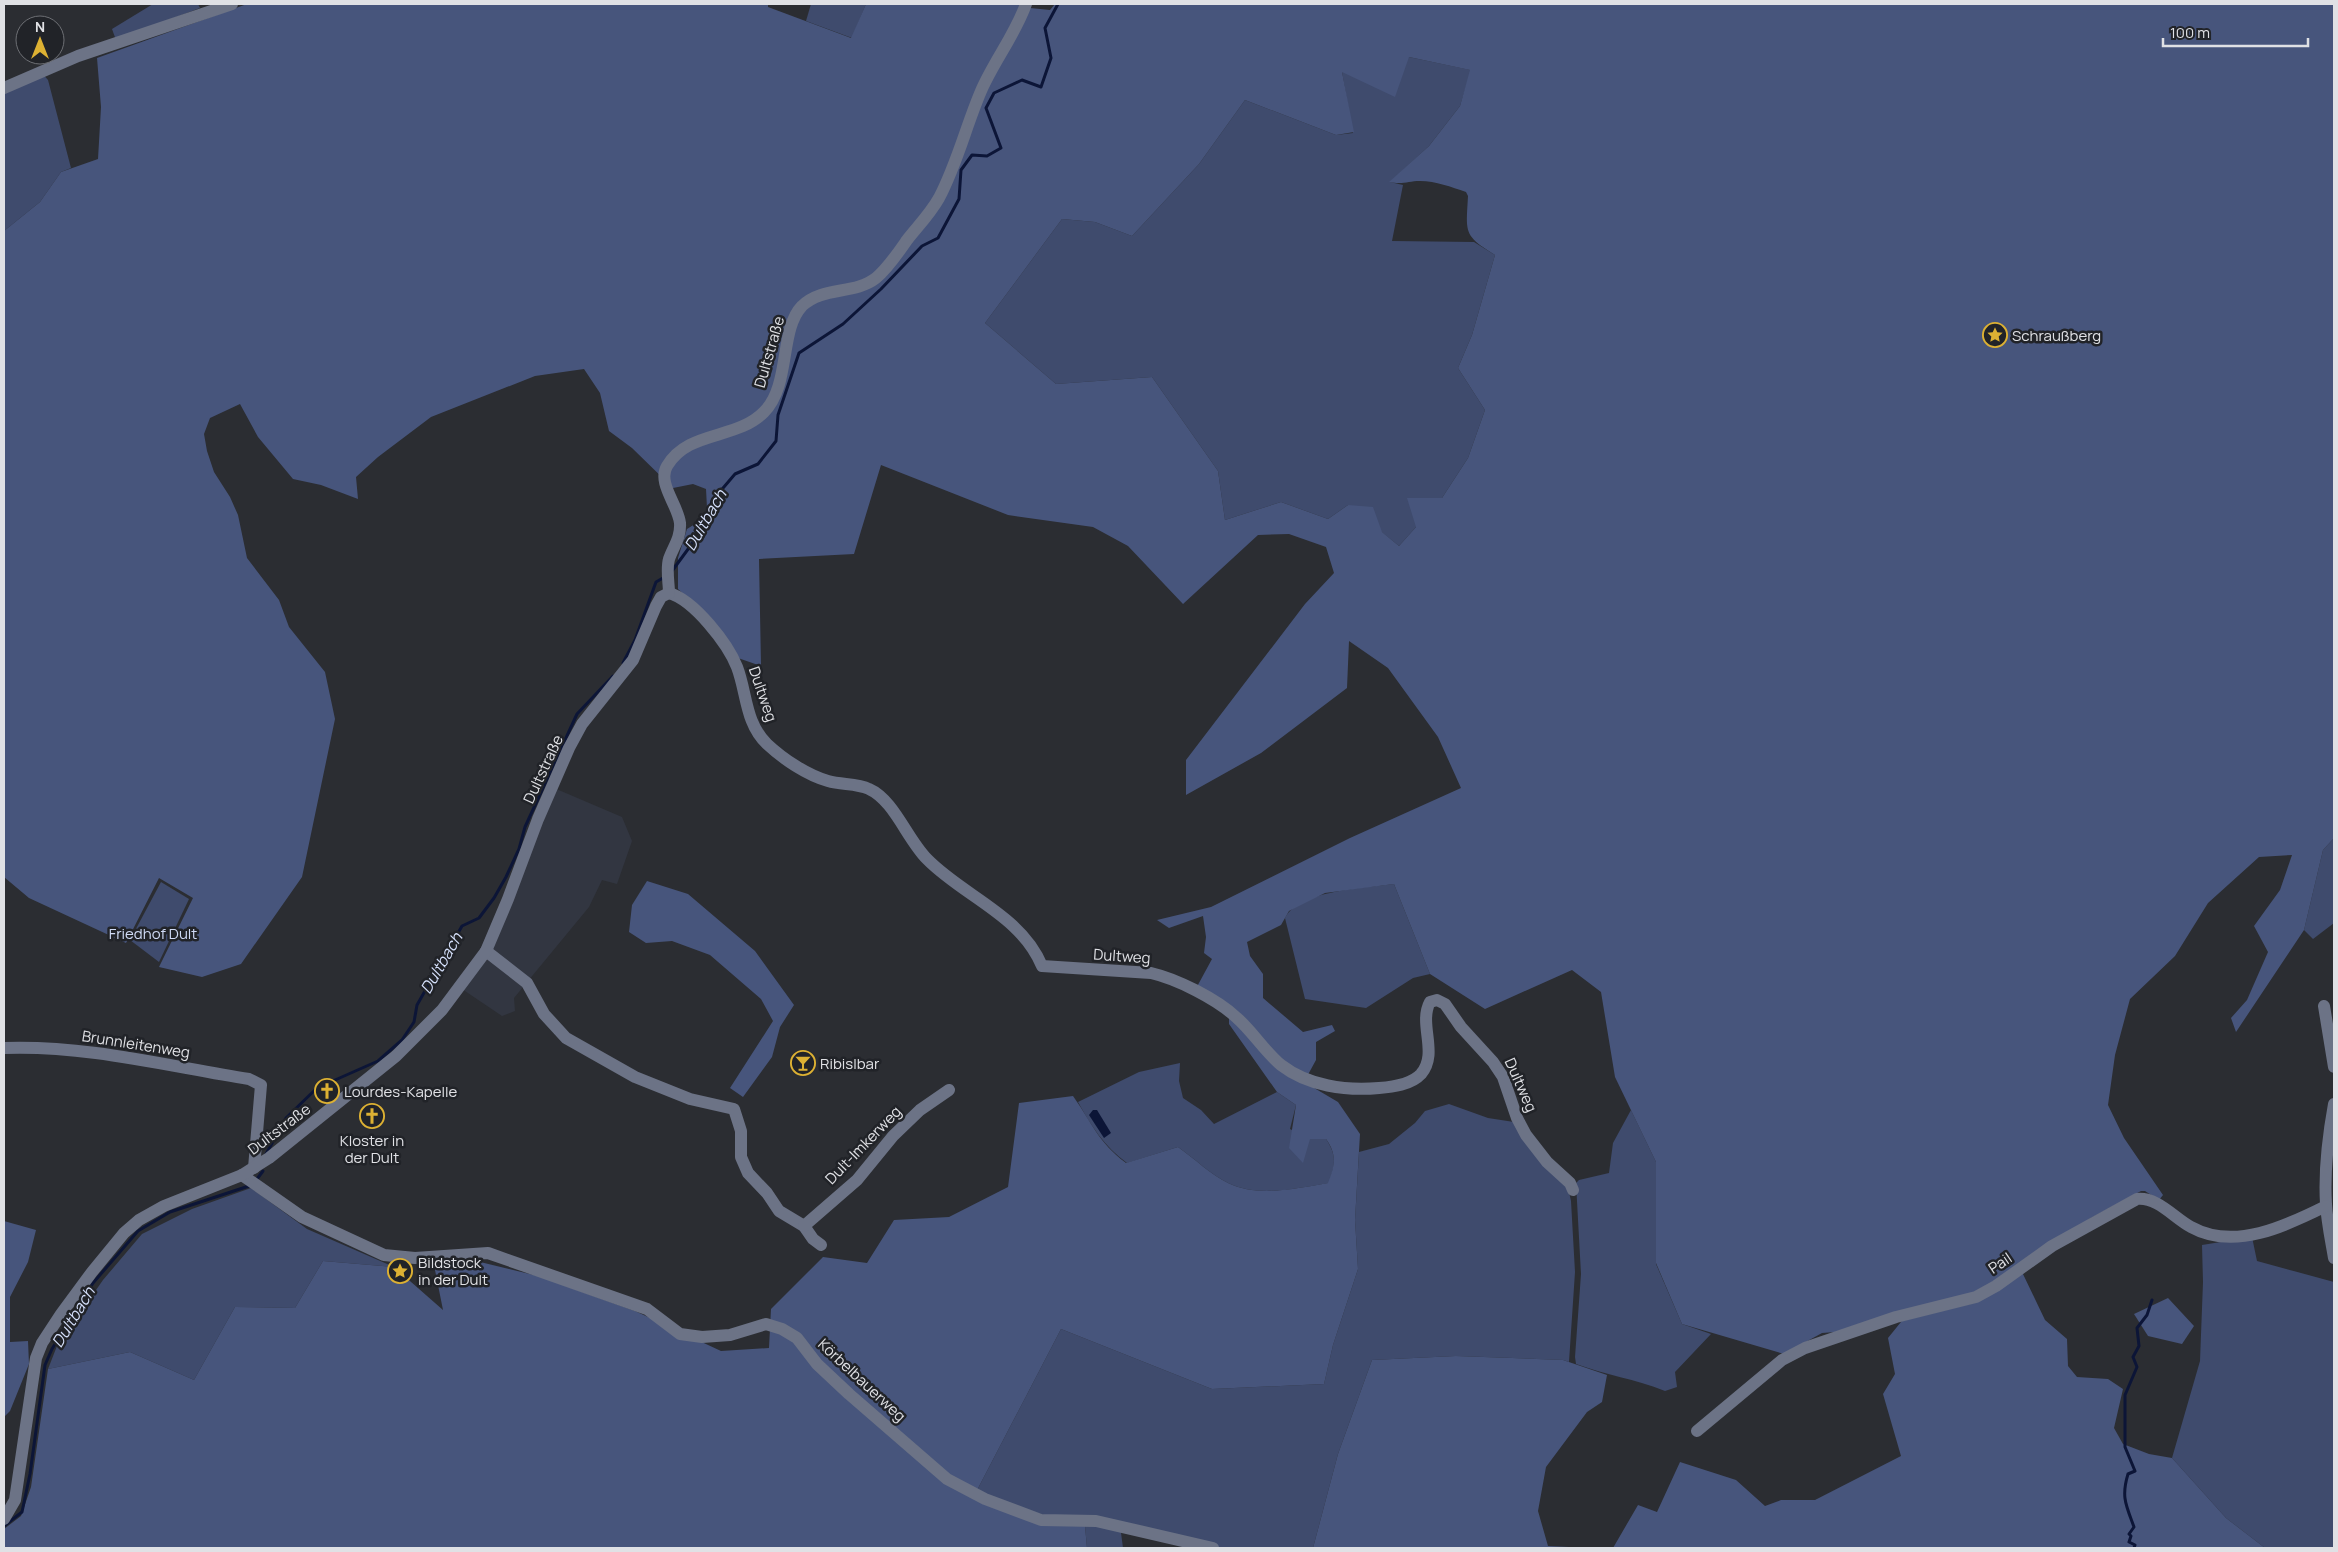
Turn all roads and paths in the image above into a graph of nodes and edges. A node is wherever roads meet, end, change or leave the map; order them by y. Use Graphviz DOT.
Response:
graph roads {
  1 [pos="232,4"];
  2 [pos="1026,4"];
  3 [pos="4,88"];
  4 [pos="670,593"];
  5 [pos="486,951"];
  6 [pos="2324,1006"];
  7 [pos="4,1048"];
  8 [pos="2334,1067"];
  9 [pos="948,1090"];
  10 [pos="2334,1104"];
  11 [pos="254,1168"];
  12 [pos="242,1175"];
  13 [pos="1573,1190"];
  14 [pos="2326,1206"];
  15 [pos="804,1226"];
  16 [pos="821,1245"];
  17 [pos="2334,1258"];
  18 [pos="1697,1431"];
  19 [pos="4,1519"];
  20 [pos="1213,1548"];
  1 -- 3 [label="street"];
  2 -- 4 [label="street, Dultstraße"];
  4 -- 5 [label="street, Dultstraße"];
  4 -- 13 [label="street, Dultweg"];
  5 -- 11 [label="street, Dultstraße"];
  5 -- 15 [label="street"];
  6 -- 8 [label="street"];
  7 -- 11 [label="street, Brunnleitenweg"];
  9 -- 15 [label="street, Dult-Imkerweg"];
  10 -- 14 [label="street"];
  11 -- 12 [label="street, Dultstraße"];
  12 -- 19 [label="street, Dultstraße"];
  12 -- 20 [label="street, Körbelbauerweg"];
  14 -- 17 [label="street"];
  14 -- 18 [label="street, Pail"];
  15 -- 16 [label="street"];
}
